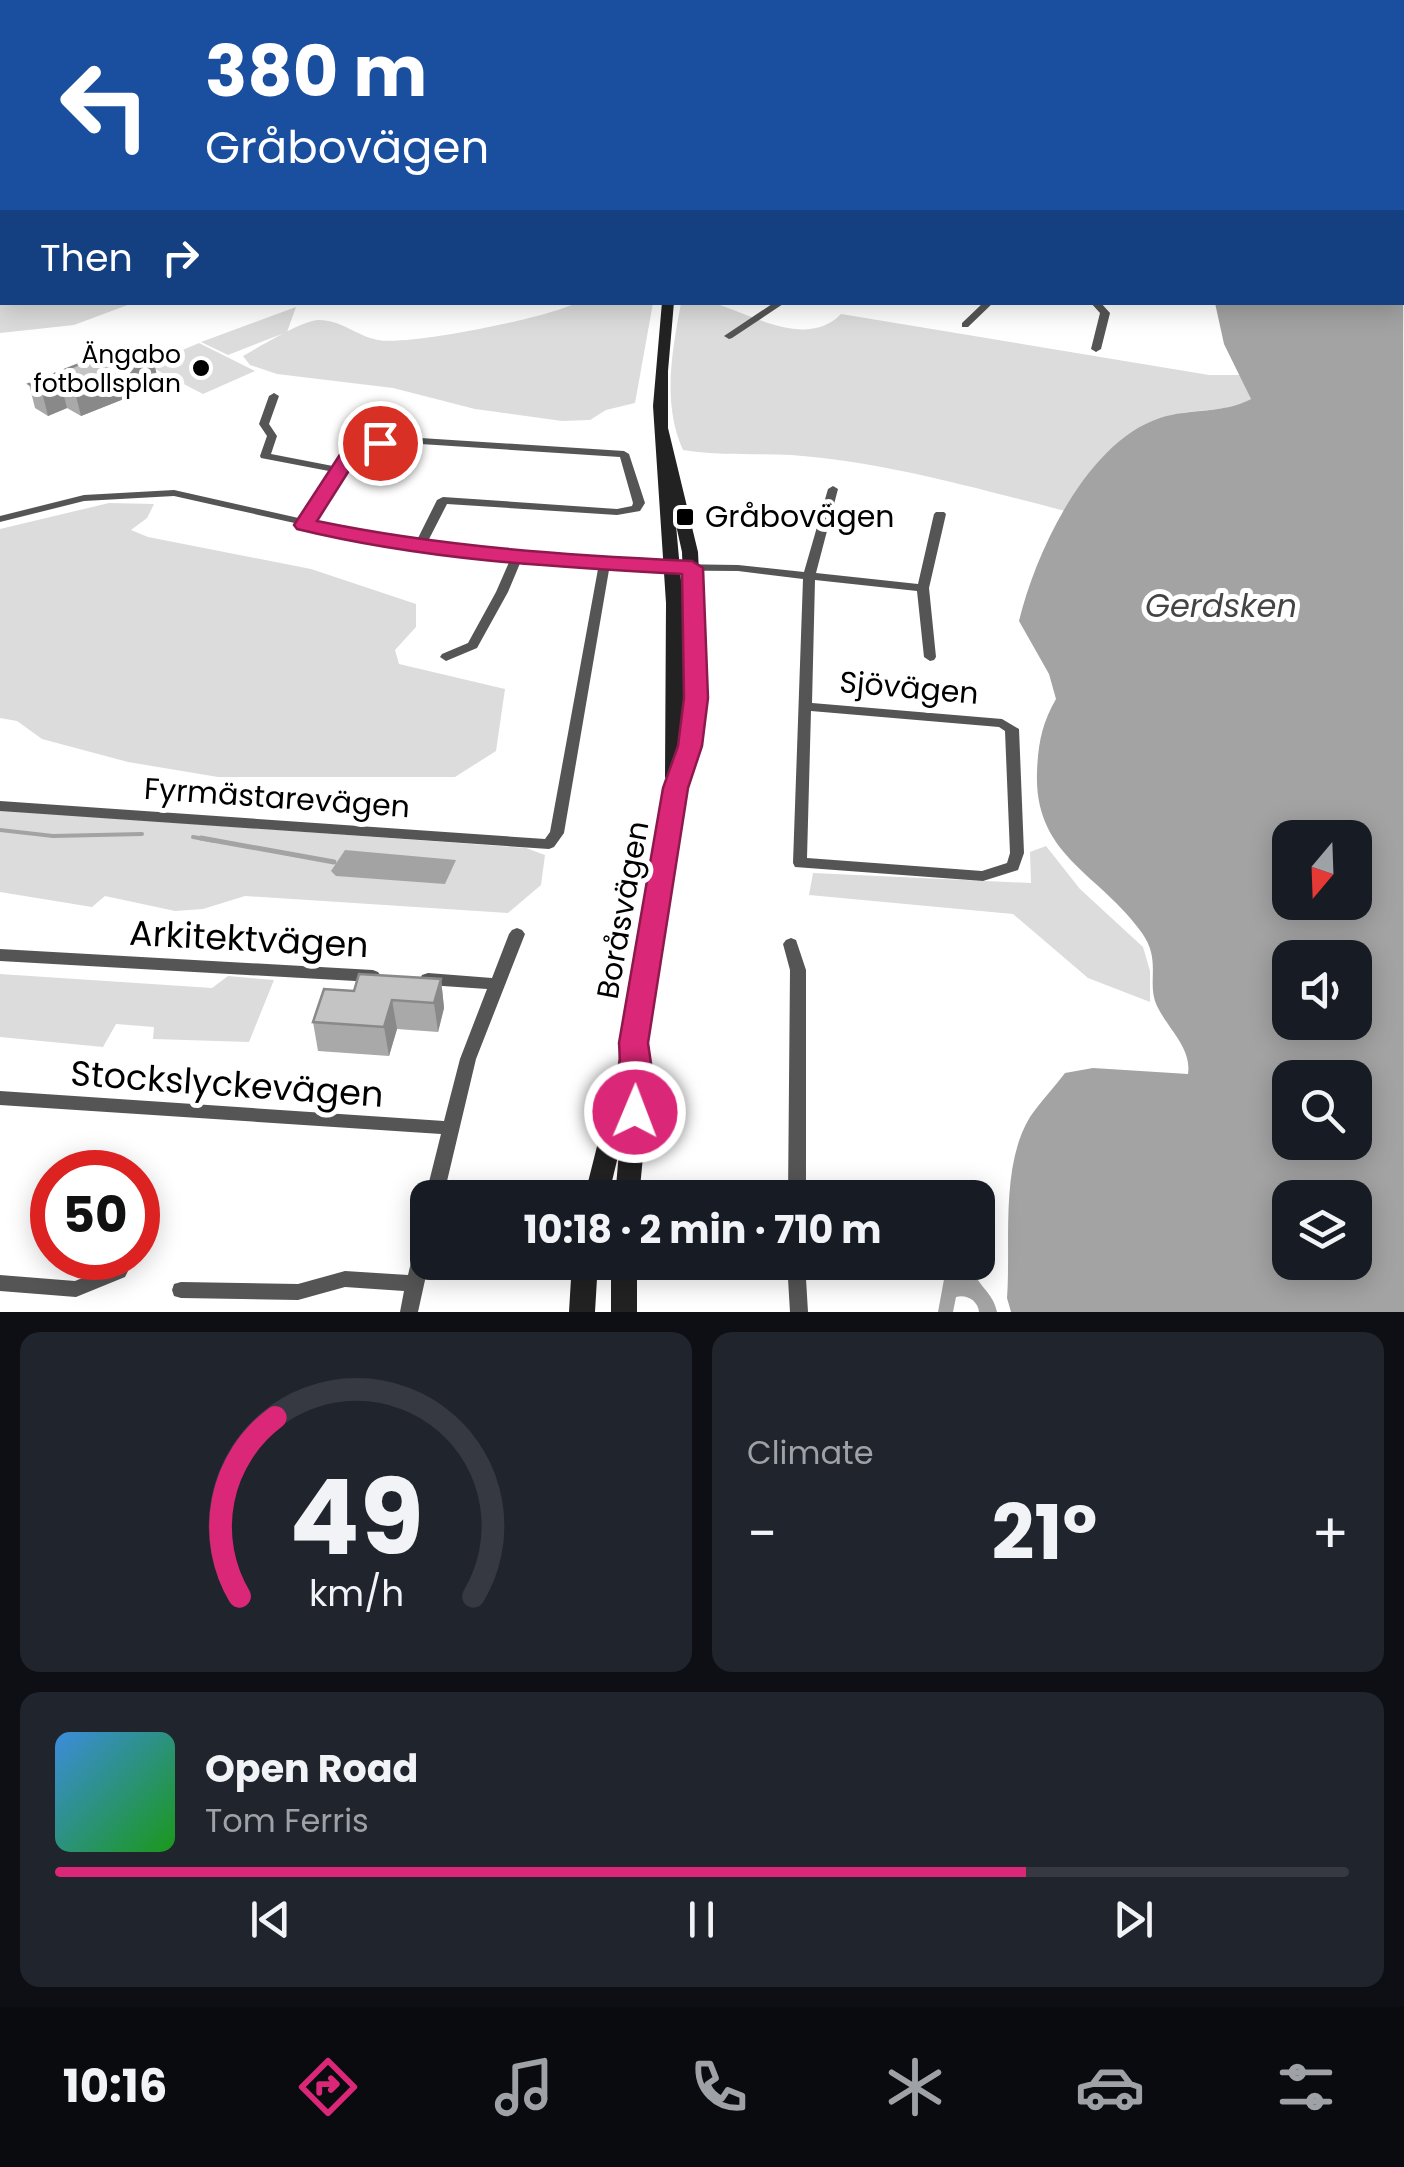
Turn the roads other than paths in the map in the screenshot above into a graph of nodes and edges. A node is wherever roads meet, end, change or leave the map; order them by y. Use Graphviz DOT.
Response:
graph roads {
  1 [pos="667,305"];
  2 [pos="777,305"];
  3 [pos="987,305"];
  4 [pos="1099,305"];
  5 [pos="965,325"];
  6 [pos="729,336"];
  7 [pos="1096,349"];
  8 [pos="274,396"];
  9 [pos="382,426"];
  10 [pos="662,430"];
  11 [pos="391,441"];
  12 [pos="338,470"];
  13 [pos="833,489"];
  14 [pos="940,514"];
  15 [pos="0,520"];
  16 [pos="304,525"];
  17 [pos="418,548"];
  18 [pos="516,559"];
  19 [pos="604,566"];
  20 [pos="671,567"];
  21 [pos="692,568"];
  22 [pos="808,576"];
  23 [pos="923,588"];
  24 [pos="446,657"];
  25 [pos="930,657"];
  26 [pos="805,706"];
  27 [pos="676,788"];
  28 [pos="0,806"];
  29 [pos="517,934"];
  30 [pos="791,944"];
  31 [pos="0,955"];
  32 [pos="394,977"];
  33 [pos="412,978"];
  34 [pos="495,984"];
  35 [pos="634,1043"];
  36 [pos="0,1098"];
  37 [pos="450,1128"];
  38 [pos="438,1180"];
  39 [pos="600,1180"];
  40 [pos="629,1180"];
  41 [pos="797,1180"];
  42 [pos="97,1280"];
  43 [pos="416,1280"];
  44 [pos="585,1280"];
  45 [pos="624,1280"];
  46 [pos="797,1280"];
  47 [pos="0,1284"];
  48 [pos="415,1284"];
  49 [pos="181,1290"];
  50 [pos="409,1312"];
  51 [pos="582,1312"];
  52 [pos="624,1312"];
  53 [pos="799,1312"];
  1 -- 10 [label="main road, Boråsvägen"];
  2 -- 6 [label="street"];
  3 -- 5 [label="street"];
  4 -- 7 [label="street"];
  8 -- 12 [label="street"];
  9 -- 11 [label="street"];
  10 -- 20 [label="main road, Boråsvägen"];
  10 -- 21 [label="main road, Boråsvägen"];
  11 -- 12 [label="street"];
  11 -- 17 [label="street"];
  12 -- 16 [label="street"];
  13 -- 22 [label="street"];
  14 -- 23 [label="street"];
  15 -- 16 [label="street"];
  16 -- 17 [label="street"];
  17 -- 18 [label="street"];
  18 -- 19 [label="street"];
  18 -- 24 [label="street"];
  19 -- 20 [label="street"];
  19 -- 28 [label="street, Fyrmästarevägen"];
  20 -- 21 [label="street"];
  20 -- 27 [label="main road, Boråsvägen"];
  21 -- 22 [label="street"];
  21 -- 27 [label="main road, Boråsvägen"];
  22 -- 23 [label="street"];
  22 -- 26 [label="street"];
  23 -- 25 [label="street"];
  26 -- 26 [label="street, Sjövägen"];
  27 -- 35 [label="main road, Boråsvägen"];
  29 -- 34 [label="street"];
  30 -- 41 [label="street"];
  31 -- 32 [label="street, Arkitektvägen"];
  33 -- 34 [label="street"];
  34 -- 37 [label="street"];
  35 -- 39 [label="main road, Boråsvägen"];
  35 -- 40 [label="main road, Boråsvägen"];
  36 -- 37 [label="street, Stockslyckevägen"];
  37 -- 38 [label="street"];
  42 -- 47 [label="street"];
  43 -- 48 [label="street"];
  44 -- 51 [label="main road"];
  45 -- 52 [label="main road"];
  46 -- 53 [label="street"];
  48 -- 49 [label="street"];
  48 -- 50 [label="street"];
}
